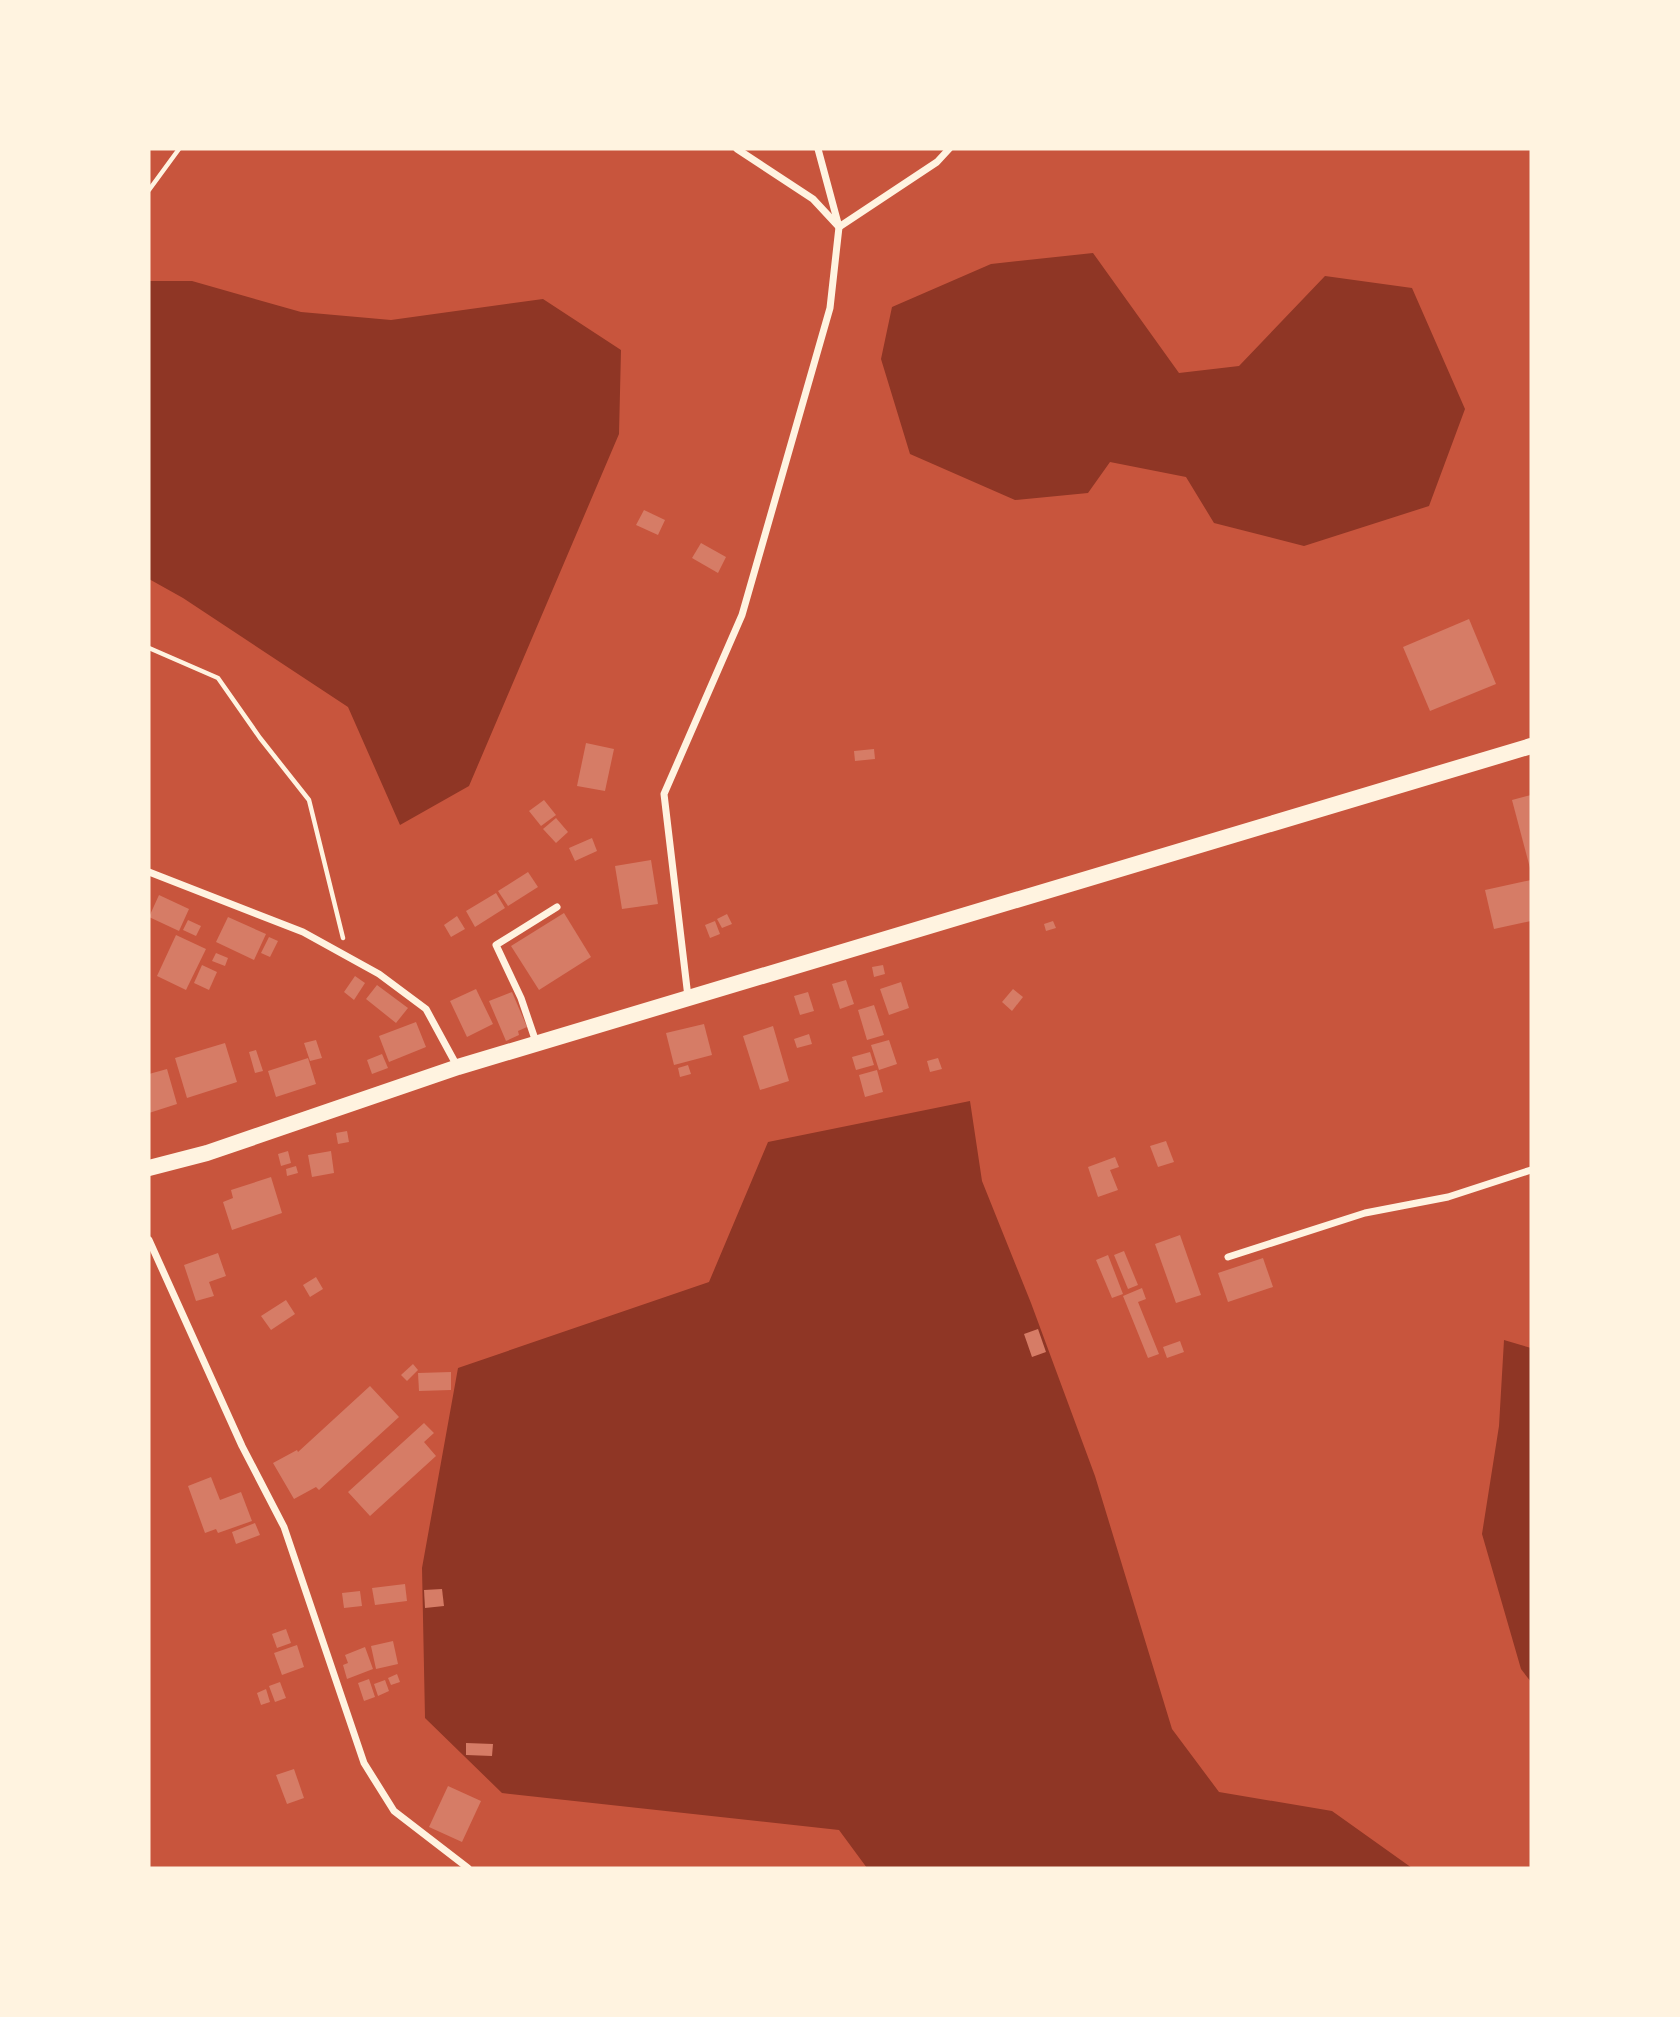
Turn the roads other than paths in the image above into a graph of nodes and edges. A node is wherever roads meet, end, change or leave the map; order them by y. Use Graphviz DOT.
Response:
graph roads {
  1 [pos="737,149"];
  2 [pos="818,149"];
  3 [pos="949,149"];
  4 [pos="839,227"];
  5 [pos="1531,747"];
  6 [pos="149,872"];
  7 [pos="557,907"];
  8 [pos="688,998"];
  9 [pos="536,1043"];
  10 [pos="458,1067"];
  11 [pos="149,1167"];
  12 [pos="1531,1170"];
  13 [pos="149,1240"];
  14 [pos="1228,1257"];
  15 [pos="468,1868"];
  1 -- 4 [label="street"];
  2 -- 4 [label="street"];
  3 -- 4 [label="street"];
  4 -- 8 [label="street"];
  5 -- 8 [label="main road"];
  6 -- 10 [label="street"];
  7 -- 9 [label="street"];
  8 -- 9 [label="main road"];
  9 -- 10 [label="main road"];
  10 -- 11 [label="main road"];
  12 -- 14 [label="street"];
  13 -- 15 [label="street"];
}
